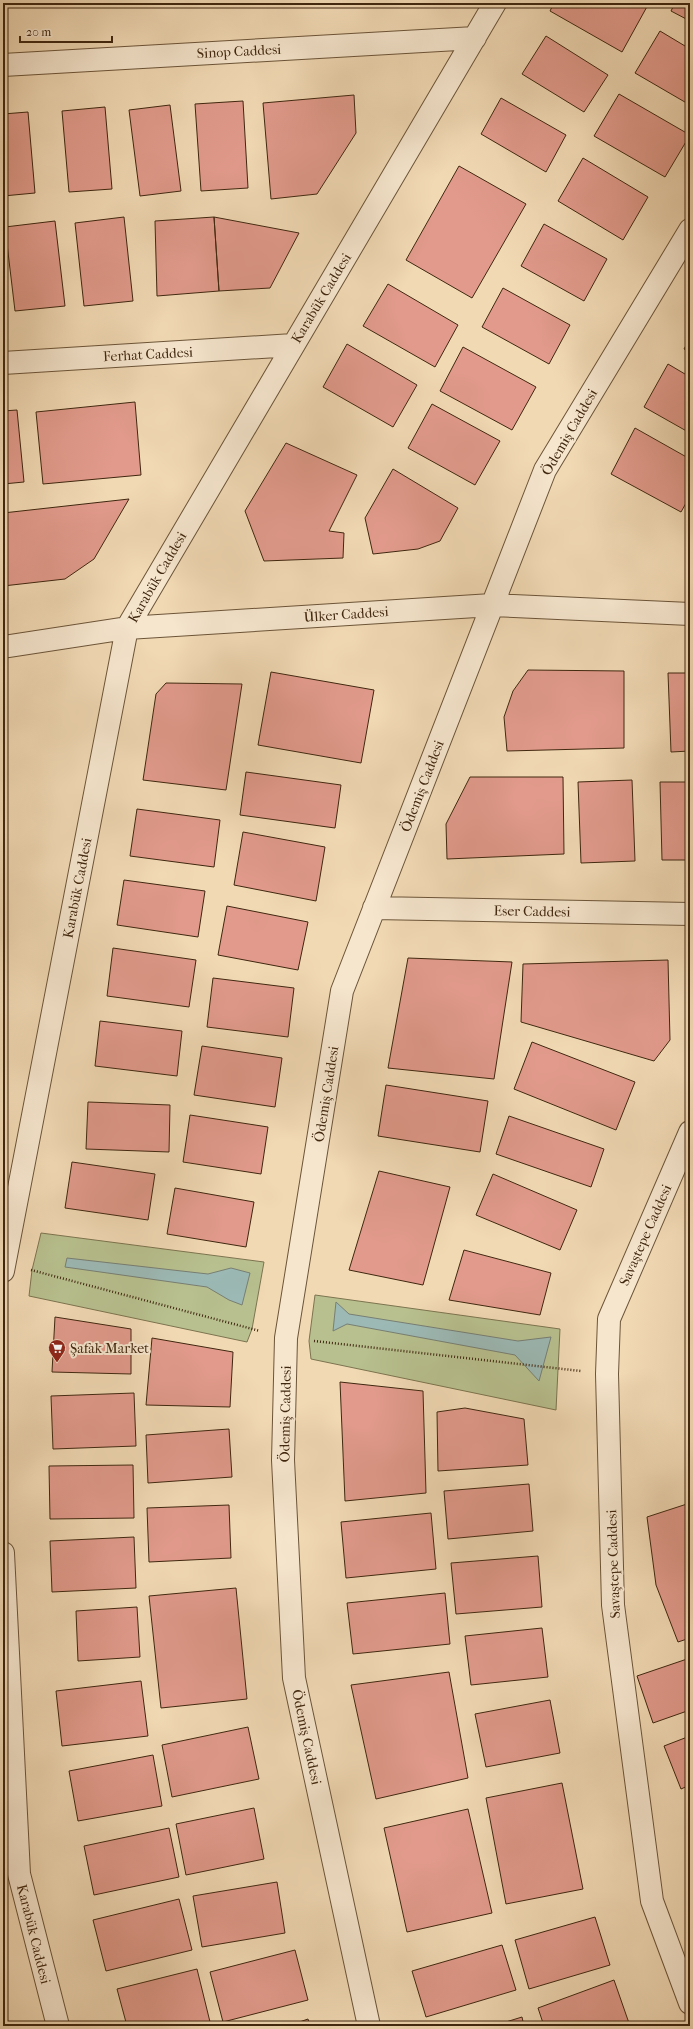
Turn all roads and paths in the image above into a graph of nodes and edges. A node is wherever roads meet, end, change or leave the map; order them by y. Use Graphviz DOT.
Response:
graph roads {
  1 [pos="495,3"];
  2 [pos="475,38"];
  3 [pos="3,65"];
  4 [pos="690,230"];
  5 [pos="293,345"];
  6 [pos="3,363"];
  7 [pos="492,605"];
  8 [pos="690,614"];
  9 [pos="127,628"];
  10 [pos="3,647"];
  11 [pos="374,908"];
  12 [pos="690,914"];
  13 [pos="690,1132"];
  14 [pos="3,1271"];
  15 [pos="3,1553"];
  16 [pos="690,2003"];
  17 [pos="58,2026"];
  18 [pos="369,2026"];
  1 -- 2 [label="street, Karabük Caddesi"];
  2 -- 3 [label="street, Sinop Caddesi"];
  2 -- 5 [label="street, Karabük Caddesi"];
  4 -- 7 [label="street, Ödemiş Caddesi"];
  5 -- 6 [label="street, Ferhat Caddesi"];
  5 -- 9 [label="street, Karabük Caddesi"];
  7 -- 8 [label="street, Ülker Caddesi"];
  7 -- 9 [label="street, Ülker Caddesi"];
  7 -- 11 [label="street, Ödemiş Caddesi"];
  9 -- 10 [label="street, Ülker Caddesi"];
  9 -- 14 [label="street, Karabük Caddesi"];
  11 -- 12 [label="street, Eser Caddesi"];
  11 -- 18 [label="street, Ödemiş Caddesi"];
  13 -- 16 [label="street, Savaştepe Caddesi"];
  15 -- 17 [label="street, Karabük Caddesi"];
}
